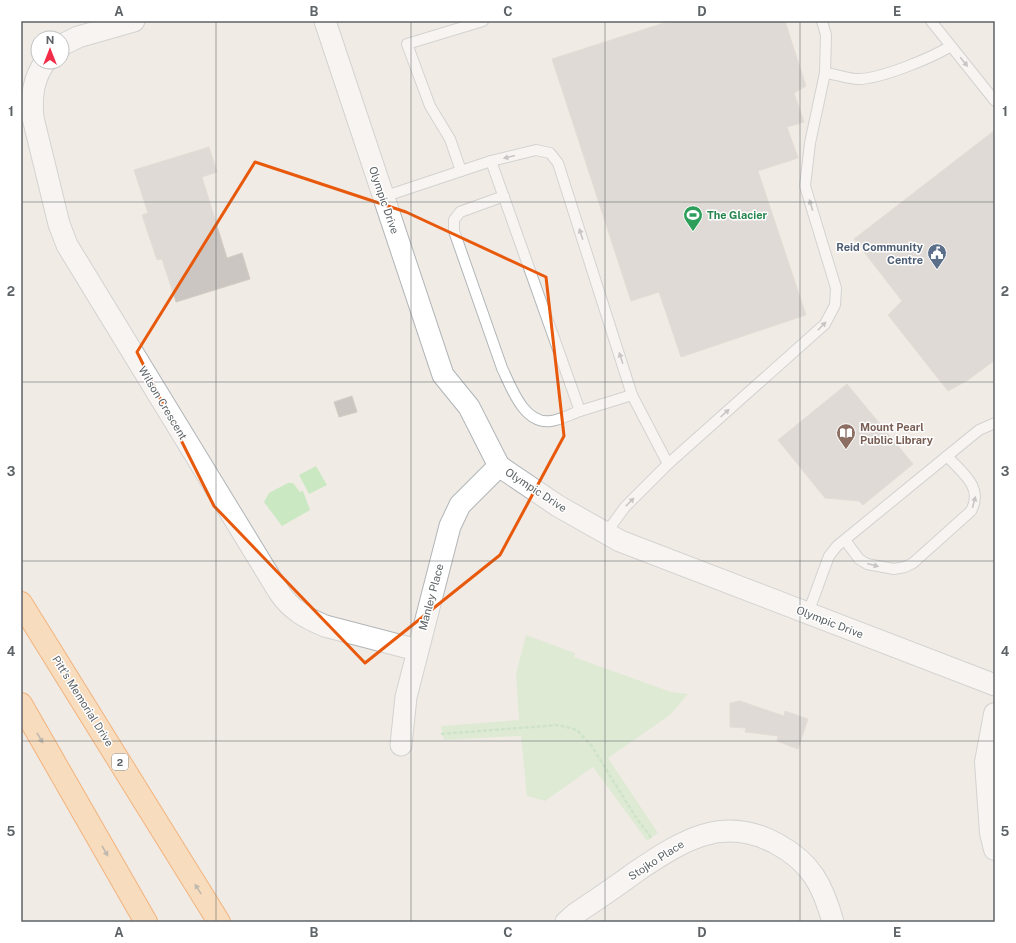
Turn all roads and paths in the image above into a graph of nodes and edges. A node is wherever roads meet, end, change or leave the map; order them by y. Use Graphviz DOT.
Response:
graph roads {
  1 [pos="134,21"];
  2 [pos="325,21"];
  3 [pos="483,21"];
  4 [pos="822,21"];
  5 [pos="931,21"];
  6 [pos="70,41"];
  7 [pos="951,46"];
  8 [pos="41,70"];
  9 [pos="825,72"];
  10 [pos="995,101"];
  11 [pos="491,161"];
  12 [pos="461,171"];
  13 [pos="504,196"];
  14 [pos="383,197"];
  15 [pos="632,395"];
  16 [pos="580,411"];
  17 [pos="995,423"];
  18 [pos="947,456"];
  19 [pos="668,464"];
  20 [pos="499,466"];
  21 [pos="606,533"];
  22 [pos="845,540"];
  23 [pos="21,586"];
  24 [pos="21,603"];
  25 [pos="808,613"];
  26 [pos="48,644"];
  27 [pos="417,650"];
  28 [pos="995,685"];
  29 [pos="21,704"];
  30 [pos="995,714"];
  31 [pos="441,734"];
  32 [pos="401,745"];
  33 [pos="652,840"];
  34 [pos="995,849"];
  35 [pos="146,922"];
  36 [pos="218,922"];
  37 [pos="566,922"];
  38 [pos="833,922"];
  1 -- 6 [label="street"];
  2 -- 14 [label="street, Olympic Drive"];
  3 -- 12 [label="lane"];
  4 -- 9 [label="lane"];
  5 -- 7 [label="lane"];
  7 -- 9 [label="lane"];
  7 -- 10 [label="lane, one-way"];
  8 -- 27 [label="street, Wilson Crescent"];
  19 -- 9 [label="lane, one-way"];
  11 -- 12 [label="lane"];
  11 -- 13 [label="lane"];
  15 -- 11 [label="lane, one-way"];
  12 -- 14 [label="lane"];
  13 -- 16 [label="lane"];
  13 -- 16 [label="lane"];
  14 -- 20 [label="street, Olympic Drive"];
  15 -- 16 [label="lane"];
  15 -- 19 [label="lane"];
  17 -- 18 [label="lane"];
  18 -- 22 [label="lane"];
  22 -- 18 [label="lane, one-way"];
  21 -- 19 [label="lane, one-way"];
  20 -- 21 [label="street, Olympic Drive"];
  20 -- 27 [label="street, Manley Place"];
  21 -- 25 [label="street, Olympic Drive"];
  22 -- 25 [label="lane"];
  23 -- 26 [label="highway"];
  24 -- 26 [label="highway, Pitt's Memorial Drive / 2"];
  25 -- 28 [label="street, Olympic Drive"];
  36 -- 26 [label="highway, Pitt's Memorial Drive / 2, one-way"];
  27 -- 32 [label="street, Manley Place"];
  29 -- 35 [label="highway, one-way"];
  30 -- 34 [label="street"];
  31 -- 33 [label="path"];
  37 -- 38 [label="street, Stojko Place"];
}
